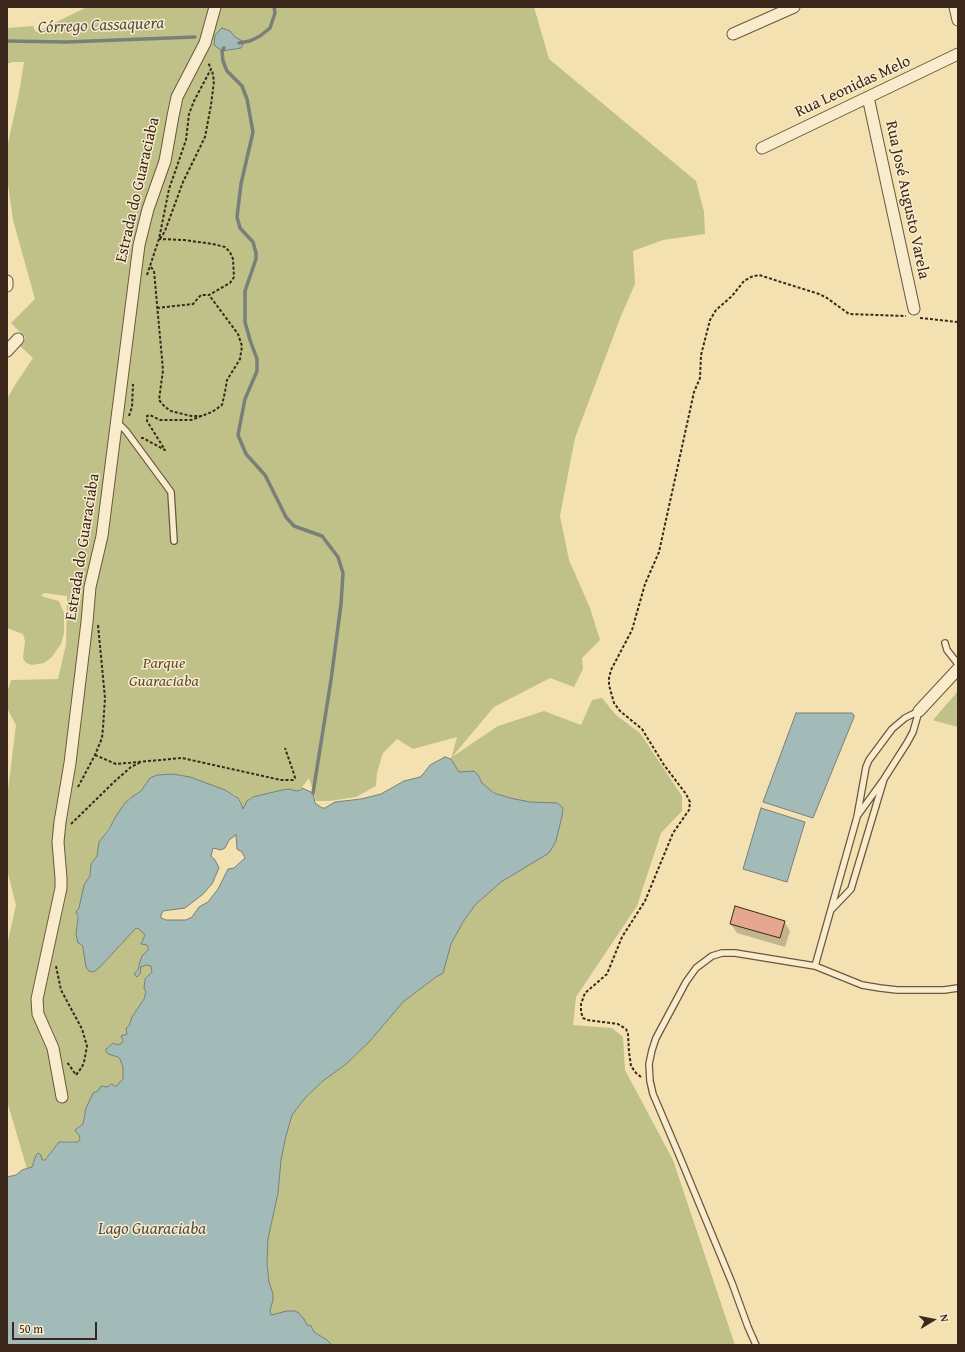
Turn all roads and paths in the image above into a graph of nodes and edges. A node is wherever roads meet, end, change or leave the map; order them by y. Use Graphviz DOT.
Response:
graph roads {
  1 [pos="215,7"];
  2 [pos="794,7"];
  3 [pos="955,7"];
  4 [pos="958,20"];
  5 [pos="734,34"];
  6 [pos="201,52"];
  7 [pos="958,54"];
  8 [pos="212,69"];
  9 [pos="868,98"];
  10 [pos="762,148"];
  11 [pos="159,239"];
  12 [pos="151,267"];
  13 [pos="145,280"];
  14 [pos="7,281"];
  15 [pos="7,286"];
  16 [pos="209,296"];
  17 [pos="157,308"];
  18 [pos="913,314"];
  19 [pos="958,322"];
  20 [pos="18,339"];
  21 [pos="7,352"];
  22 [pos="134,383"];
  23 [pos="203,416"];
  24 [pos="117,422"];
  25 [pos="126,431"];
  26 [pos="133,441"];
  27 [pos="174,541"];
  28 [pos="98,624"];
  29 [pos="945,643"];
  30 [pos="958,664"];
  31 [pos="958,669"];
  32 [pos="919,711"];
  33 [pos="285,748"];
  34 [pos="95,754"];
  35 [pos="142,762"];
  36 [pos="884,779"];
  37 [pos="76,792"];
  38 [pos="857,817"];
  39 [pos="70,818"];
  40 [pos="831,910"];
  41 [pos="56,966"];
  42 [pos="815,966"];
  43 [pos="958,988"];
  44 [pos="67,1061"];
  45 [pos="650,1081"];
  46 [pos="62,1097"];
  47 [pos="756,1345"];
  1 -- 6 [label="street, Estrada do Guaraciaba"];
  2 -- 5 [label="street"];
  3 -- 4 [label="street"];
  6 -- 8 [label="path"];
  6 -- 24 [label="street, Estrada do Guaraciaba"];
  7 -- 9 [label="street, Rua Leonidas Melo"];
  8 -- 11 [label="path"];
  8 -- 11 [label="path"];
  9 -- 10 [label="street, Rua Leonidas Melo"];
  9 -- 18 [label="street, Rua José Augusto Varela"];
  11 -- 12 [label="path"];
  11 -- 16 [label="path"];
  12 -- 13 [label="path"];
  12 -- 17 [label="path"];
  14 -- 15 [label="street"];
  16 -- 17 [label="path"];
  16 -- 23 [label="path"];
  17 -- 23 [label="path"];
  18 -- 19 [label="path"];
  18 -- 45 [label="path"];
  20 -- 21 [label="street"];
  22 -- 25 [label="path"];
  23 -- 26 [label="path"];
  24 -- 25 [label="lane"];
  24 -- 46 [label="street, Estrada do Guaraciaba"];
  25 -- 26 [label="lane"];
  26 -- 27 [label="lane"];
  28 -- 34 [label="path"];
  29 -- 30 [label="lane"];
  31 -- 32 [label="street"];
  32 -- 36 [label="lane"];
  32 -- 38 [label="lane"];
  33 -- 35 [label="path"];
  34 -- 35 [label="path"];
  34 -- 37 [label="path"];
  35 -- 39 [label="path"];
  36 -- 38 [label="lane"];
  36 -- 40 [label="lane"];
  38 -- 40 [label="lane"];
  40 -- 42 [label="lane"];
  41 -- 44 [label="path"];
  42 -- 43 [label="lane"];
  42 -- 45 [label="lane"];
  45 -- 47 [label="lane"];
}
